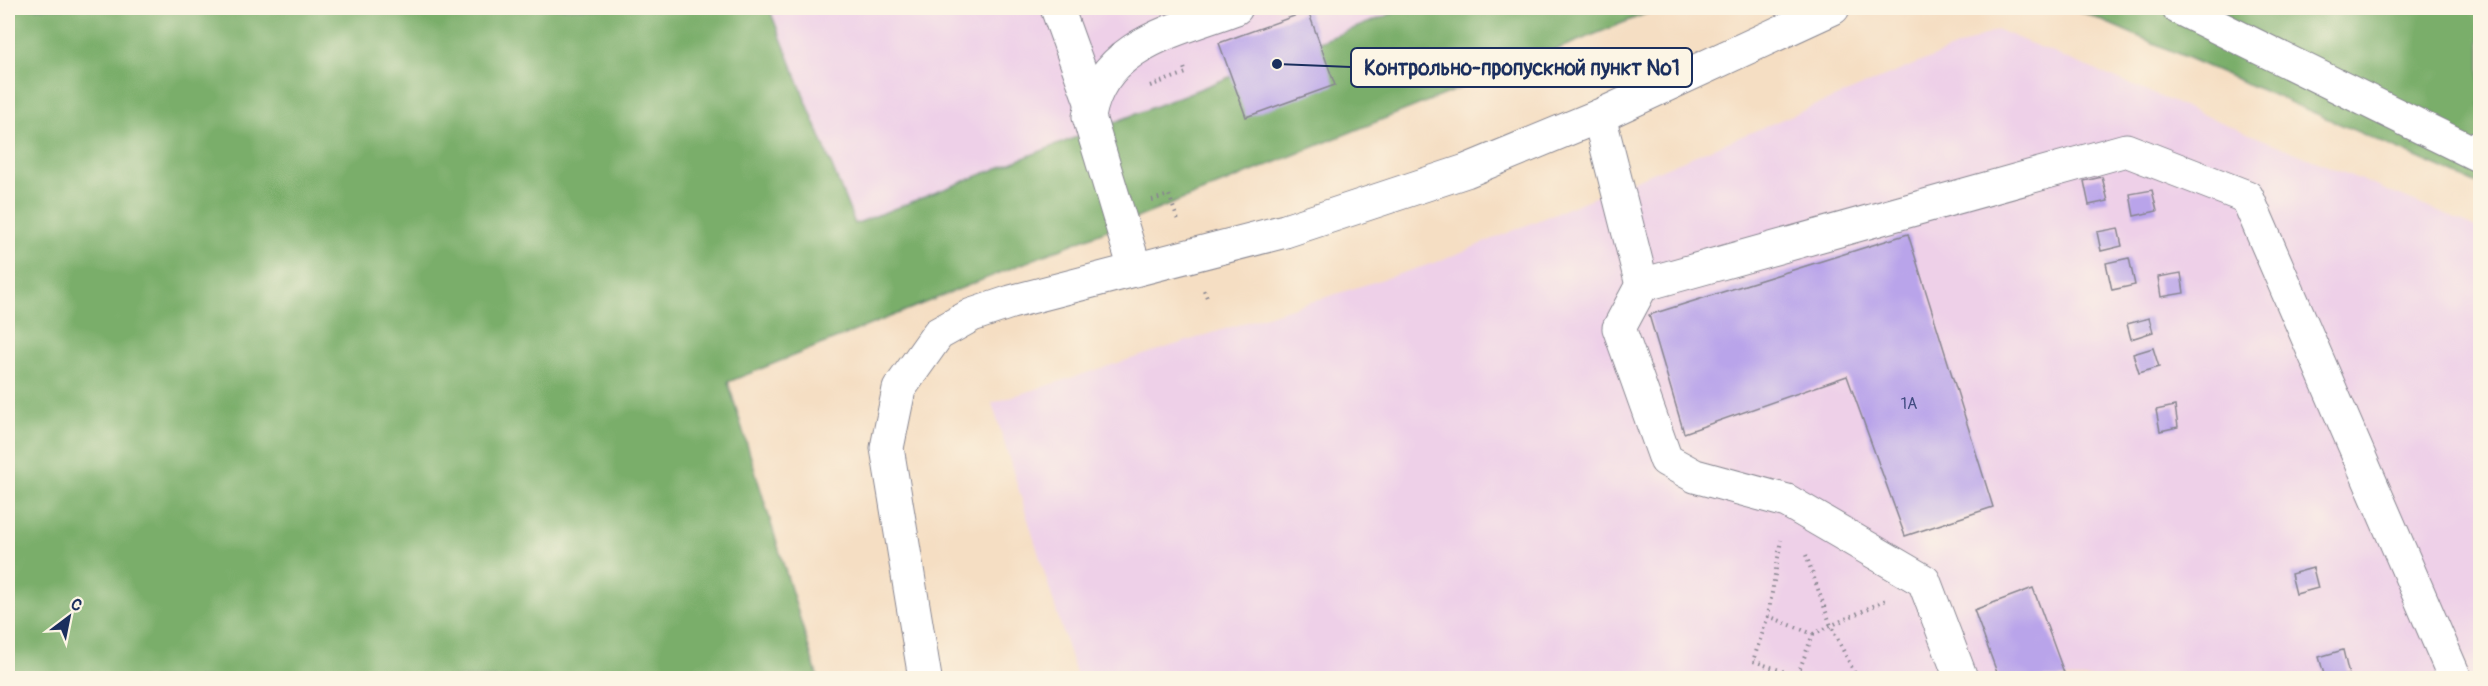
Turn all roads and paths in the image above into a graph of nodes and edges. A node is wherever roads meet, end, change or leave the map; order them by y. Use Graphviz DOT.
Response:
graph roads {
  1 [pos="1057,8"];
  2 [pos="1236,8"];
  3 [pos="1833,8"];
  4 [pos="2179,8"];
  5 [pos="1169,32"];
  6 [pos="1143,88"];
  7 [pos="1092,102"];
  8 [pos="1599,116"];
  9 [pos="2481,156"];
  10 [pos="1144,203"];
  11 [pos="1180,227"];
  12 [pos="1136,269"];
  13 [pos="1642,285"];
  14 [pos="1787,501"];
  15 [pos="1806,553"];
  16 [pos="1924,581"];
  17 [pos="1768,616"];
  18 [pos="1831,626"];
  19 [pos="1813,634"];
  20 [pos="1798,677"];
  21 [pos="925,678"];
  22 [pos="1857,678"];
  23 [pos="1961,678"];
  24 [pos="2456,678"];
  1 -- 7 [label="street"];
  2 -- 5 [label="street"];
  3 -- 8 [label="street"];
  4 -- 9 [label="street"];
  5 -- 6 [label="path"];
  5 -- 7 [label="street"];
  7 -- 12 [label="street"];
  8 -- 12 [label="street"];
  8 -- 13 [label="street"];
  10 -- 11 [label="path"];
  12 -- 21 [label="street"];
  13 -- 14 [label="street"];
  13 -- 24 [label="street"];
  14 -- 16 [label="street"];
  14 -- 17 [label="path"];
  15 -- 18 [label="path"];
  16 -- 18 [label="path"];
  16 -- 23 [label="street"];
  17 -- 19 [label="path"];
  17 -- 20 [label="path"];
  18 -- 19 [label="path"];
  18 -- 22 [label="path"];
  19 -- 20 [label="path"];
}
